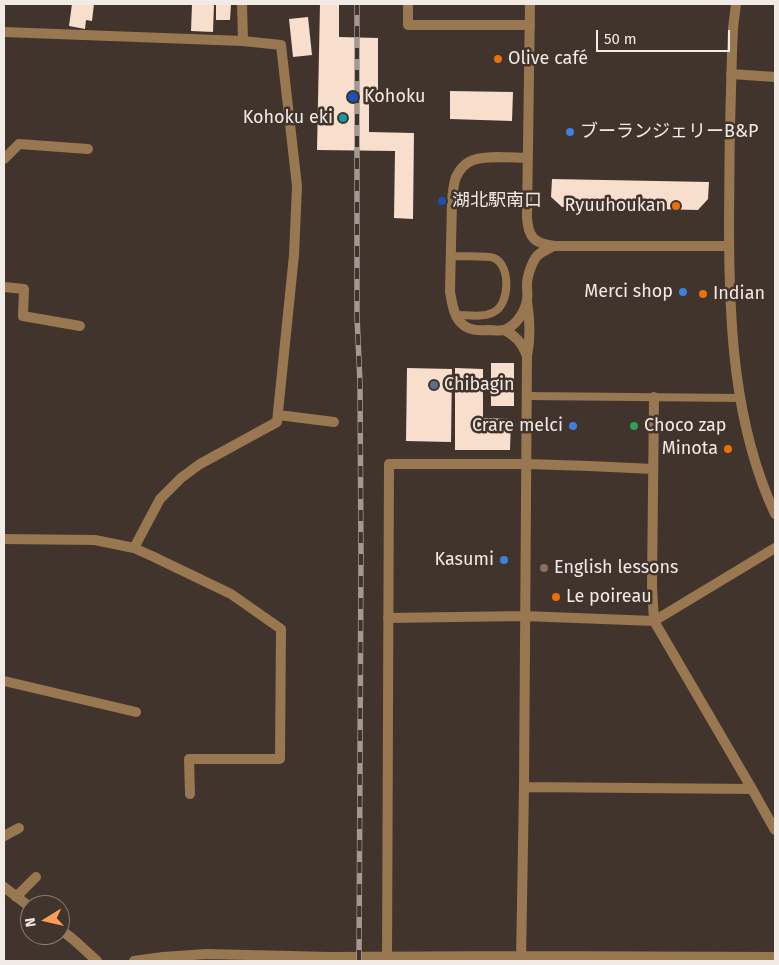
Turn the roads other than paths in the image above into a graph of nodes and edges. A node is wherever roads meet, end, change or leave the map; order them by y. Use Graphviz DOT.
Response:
graph roads {
  1 [pos="242,4"];
  2 [pos="408,4"];
  3 [pos="530,4"];
  4 [pos="736,4"];
  5 [pos="530,25"];
  6 [pos="4,32"];
  7 [pos="243,40"];
  8 [pos="731,74"];
  9 [pos="775,77"];
  10 [pos="88,149"];
  11 [pos="528,158"];
  12 [pos="4,159"];
  13 [pos="555,246"];
  14 [pos="729,246"];
  15 [pos="451,256"];
  16 [pos="4,286"];
  17 [pos="527,301"];
  18 [pos="456,315"];
  19 [pos="80,326"];
  20 [pos="504,330"];
  21 [pos="526,356"];
  22 [pos="526,396"];
  23 [pos="654,398"];
  24 [pos="740,398"];
  25 [pos="278,415"];
  26 [pos="334,422"];
  27 [pos="527,464"];
  28 [pos="653,470"];
  29 [pos="775,514"];
  30 [pos="4,539"];
  31 [pos="134,548"];
  32 [pos="775,548"];
  33 [pos="524,616"];
  34 [pos="388,618"];
  35 [pos="654,621"];
  36 [pos="4,681"];
  37 [pos="136,712"];
  38 [pos="524,787"];
  39 [pos="752,789"];
  40 [pos="190,794"];
  41 [pos="19,828"];
  42 [pos="775,830"];
  43 [pos="4,836"];
  44 [pos="36,878"];
  45 [pos="4,887"];
  46 [pos="16,897"];
  47 [pos="20,900"];
  48 [pos="70,937"];
  49 [pos="775,957"];
  50 [pos="521,958"];
  51 [pos="330,959"];
  52 [pos="387,959"];
  53 [pos="658,959"];
  54 [pos="97,961"];
  55 [pos="134,961"];
  1 -- 7 [label="street"];
  2 -- 5 [label="street"];
  3 -- 5 [label="street"];
  4 -- 8 [label="street"];
  5 -- 11 [label="street"];
  6 -- 7 [label="street"];
  7 -- 25 [label="street"];
  8 -- 9 [label="street"];
  8 -- 14 [label="street"];
  10 -- 12 [label="street"];
  11 -- 13 [label="street"];
  11 -- 15 [label="street"];
  13 -- 14 [label="street"];
  13 -- 17 [label="street"];
  14 -- 24 [label="street"];
  15 -- 18 [label="street"];
  15 -- 18 [label="lane"];
  16 -- 19 [label="street"];
  17 -- 20 [label="street"];
  17 -- 21 [label="street"];
  18 -- 20 [label="street"];
  20 -- 21 [label="street"];
  21 -- 22 [label="street"];
  22 -- 23 [label="lane"];
  22 -- 27 [label="street"];
  23 -- 24 [label="lane"];
  23 -- 28 [label="street"];
  24 -- 29 [label="street"];
  25 -- 26 [label="street"];
  25 -- 31 [label="street"];
  27 -- 28 [label="street"];
  27 -- 33 [label="street"];
  27 -- 34 [label="street"];
  28 -- 35 [label="street"];
  30 -- 31 [label="street"];
  31 -- 40 [label="street"];
  32 -- 35 [label="street"];
  33 -- 34 [label="street"];
  33 -- 35 [label="street"];
  33 -- 38 [label="street"];
  34 -- 52 [label="street"];
  35 -- 39 [label="street"];
  36 -- 37 [label="street"];
  38 -- 39 [label="street"];
  38 -- 50 [label="street"];
  39 -- 42 [label="street"];
  41 -- 43 [label="street"];
  44 -- 46 [label="street"];
  45 -- 46 [label="street"];
  46 -- 47 [label="street"];
  48 -- 54 [label="street"];
  49 -- 53 [label="street"];
  50 -- 52 [label="street"];
  50 -- 53 [label="street"];
  51 -- 52 [label="street"];
  51 -- 55 [label="street"];
}
